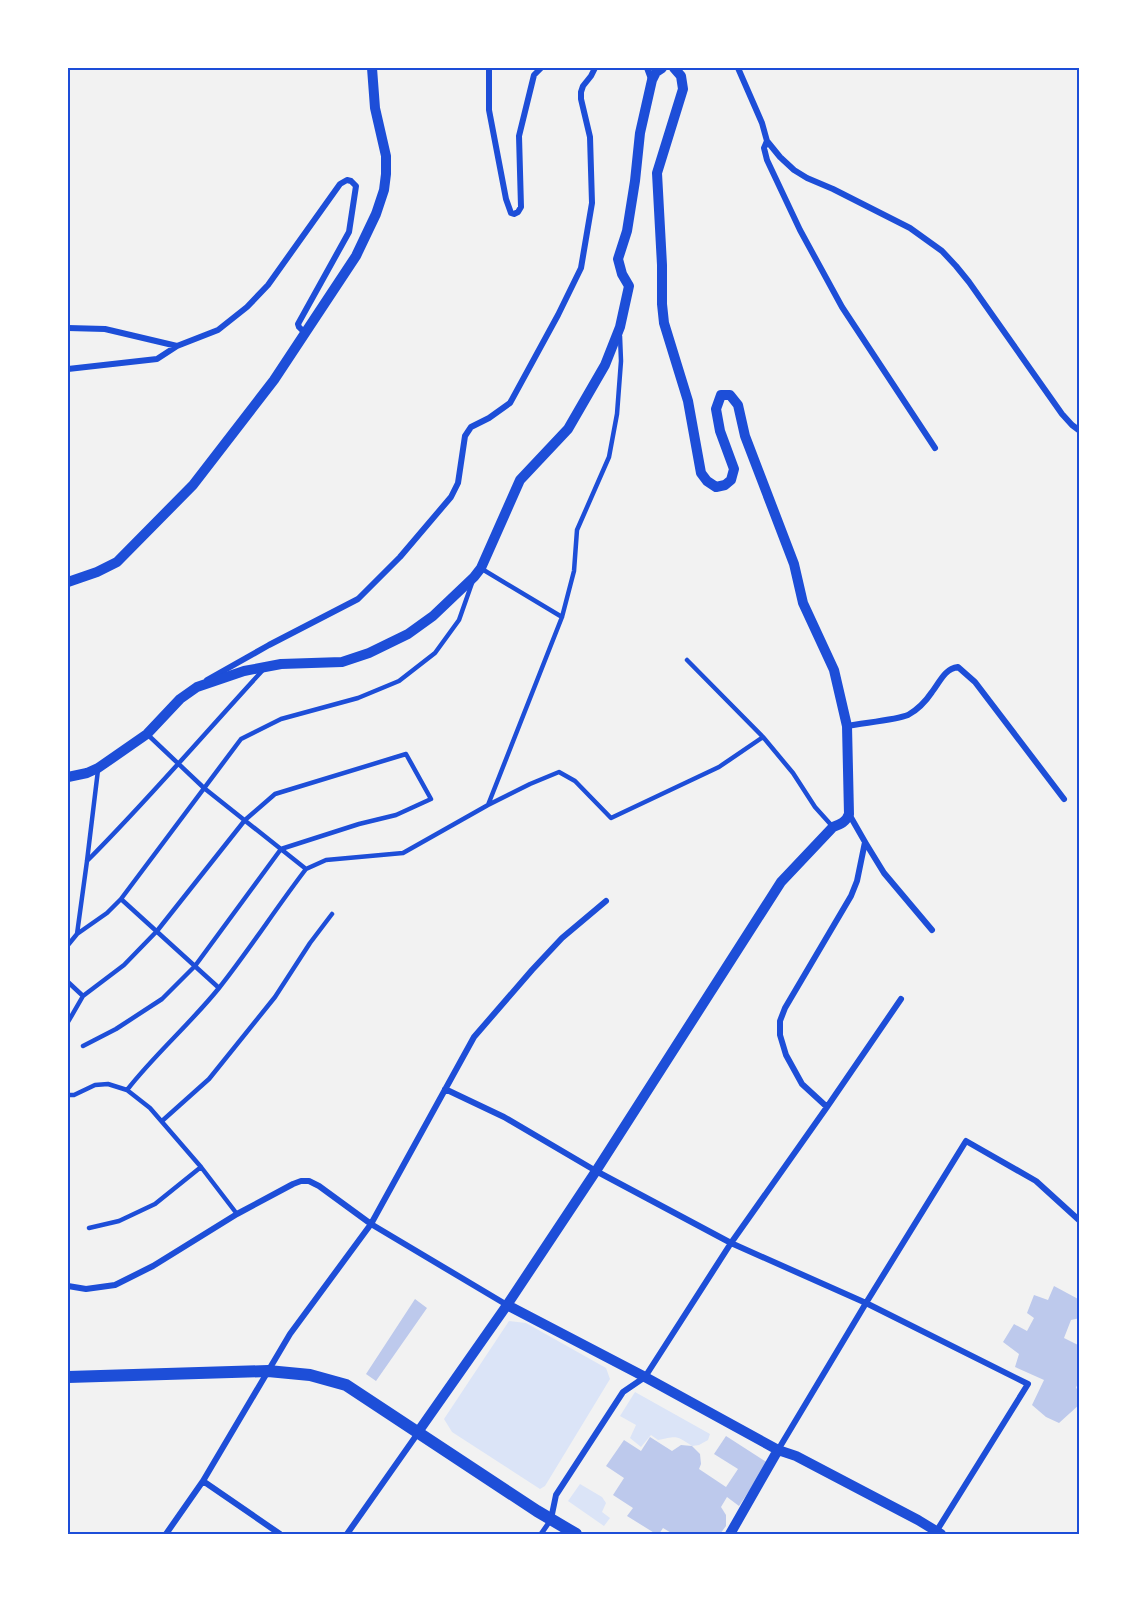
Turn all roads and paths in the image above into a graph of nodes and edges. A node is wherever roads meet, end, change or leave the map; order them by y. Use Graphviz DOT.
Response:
graph roads {
  1 [pos="372,68"];
  2 [pos="489,68"];
  3 [pos="541,68"];
  4 [pos="595,68"];
  5 [pos="647,68"];
  6 [pos="662,68"];
  7 [pos="675,68"];
  8 [pos="738,68"];
  9 [pos="652,80"];
  10 [pos="766,141"];
  11 [pos="620,327"];
  12 [pos="68,328"];
  13 [pos="305,333"];
  14 [pos="177,346"];
  15 [pos="68,369"];
  16 [pos="1080,431"];
  17 [pos="935,448"];
  18 [pos="477,573"];
  19 [pos="68,582"];
  20 [pos="562,617"];
  21 [pos="687,660"];
  22 [pos="265,667"];
  23 [pos="197,687"];
  24 [pos="847,726"];
  25 [pos="147,734"];
  26 [pos="763,737"];
  27 [pos="178,763"];
  28 [pos="98,768"];
  29 [pos="68,777"];
  30 [pos="204,788"];
  31 [pos="1064,798"];
  32 [pos="488,805"];
  33 [pos="849,814"];
  34 [pos="245,820"];
  35 [pos="833,827"];
  36 [pos="865,842"];
  37 [pos="280,849"];
  38 [pos="87,861"];
  39 [pos="306,869"];
  40 [pos="121,899"];
  41 [pos="606,901"];
  42 [pos="332,914"];
  43 [pos="932,930"];
  44 [pos="157,931"];
  45 [pos="77,934"];
  46 [pos="68,945"];
  47 [pos="195,966"];
  48 [pos="68,982"];
  49 [pos="219,988"];
  50 [pos="83,996"];
  51 [pos="901,999"];
  52 [pos="68,1022"];
  53 [pos="83,1046"];
  54 [pos="445,1089"];
  55 [pos="127,1090"];
  56 [pos="68,1095"];
  57 [pos="827,1107"];
  58 [pos="162,1121"];
  59 [pos="201,1167"];
  60 [pos="596,1171"];
  61 [pos="237,1214"];
  62 [pos="1080,1221"];
  63 [pos="371,1224"];
  64 [pos="89,1228"];
  65 [pos="730,1243"];
  66 [pos="68,1286"];
  67 [pos="866,1303"];
  68 [pos="507,1305"];
  69 [pos="268,1371"];
  70 [pos="68,1377"];
  71 [pos="645,1377"];
  72 [pos="418,1432"];
  73 [pos="778,1450"];
  74 [pos="203,1481"];
  75 [pos="551,1519"];
  76 [pos="937,1533"];
  77 [pos="166,1534"];
  78 [pos="280,1534"];
  79 [pos="347,1534"];
  80 [pos="542,1534"];
  81 [pos="576,1534"];
  82 [pos="730,1534"];
  1 -- 13 [label="street"];
  2 -- 3 [label="street"];
  4 -- 23 [label="street"];
  5 -- 9 [label="street"];
  6 -- 9 [label="street"];
  7 -- 24 [label="street"];
  8 -- 10 [label="street"];
  9 -- 11 [label="street"];
  10 -- 16 [label="street"];
  10 -- 17 [label="street"];
  11 -- 18 [label="street"];
  11 -- 20 [label="lane"];
  12 -- 14 [label="street"];
  13 -- 14 [label="street"];
  13 -- 19 [label="street"];
  14 -- 15 [label="street"];
  18 -- 20 [label="lane"];
  18 -- 22 [label="street"];
  18 -- 30 [label="lane"];
  20 -- 32 [label="lane"];
  21 -- 26 [label="lane"];
  22 -- 23 [label="street"];
  22 -- 27 [label="lane"];
  23 -- 25 [label="street"];
  24 -- 31 [label="street"];
  24 -- 33 [label="street"];
  25 -- 27 [label="lane"];
  25 -- 28 [label="street"];
  26 -- 32 [label="lane"];
  26 -- 35 [label="lane"];
  27 -- 30 [label="lane"];
  27 -- 38 [label="lane"];
  28 -- 29 [label="street"];
  28 -- 38 [label="lane"];
  30 -- 34 [label="lane"];
  30 -- 40 [label="lane"];
  32 -- 39 [label="lane"];
  33 -- 35 [label="street"];
  33 -- 36 [label="street"];
  34 -- 37 [label="lane"];
  34 -- 37 [label="lane"];
  34 -- 44 [label="lane"];
  35 -- 60 [label="street"];
  36 -- 43 [label="street"];
  36 -- 57 [label="street"];
  37 -- 39 [label="lane"];
  37 -- 47 [label="lane"];
  38 -- 45 [label="lane"];
  39 -- 49 [label="lane"];
  40 -- 44 [label="lane"];
  40 -- 45 [label="lane"];
  41 -- 54 [label="street"];
  42 -- 58 [label="lane"];
  44 -- 47 [label="lane"];
  44 -- 50 [label="lane"];
  45 -- 46 [label="lane"];
  47 -- 49 [label="lane"];
  47 -- 53 [label="lane"];
  48 -- 50 [label="lane"];
  49 -- 55 [label="lane"];
  50 -- 52 [label="lane"];
  51 -- 57 [label="street"];
  54 -- 60 [label="street"];
  54 -- 63 [label="street"];
  55 -- 56 [label="lane"];
  55 -- 58 [label="lane"];
  57 -- 65 [label="street"];
  58 -- 59 [label="lane"];
  59 -- 61 [label="lane"];
  59 -- 64 [label="lane"];
  60 -- 65 [label="street"];
  60 -- 68 [label="street"];
  61 -- 63 [label="street"];
  61 -- 66 [label="street"];
  62 -- 67 [label="street"];
  63 -- 68 [label="street"];
  63 -- 69 [label="street"];
  65 -- 67 [label="street"];
  65 -- 71 [label="street"];
  67 -- 73 [label="street"];
  67 -- 76 [label="street"];
  68 -- 71 [label="street"];
  68 -- 72 [label="street"];
  69 -- 70 [label="main road"];
  69 -- 72 [label="main road"];
  69 -- 74 [label="street"];
  71 -- 73 [label="street"];
  71 -- 75 [label="street"];
  72 -- 75 [label="main road"];
  72 -- 79 [label="street"];
  73 -- 76 [label="street"];
  73 -- 82 [label="street"];
  74 -- 77 [label="street"];
  74 -- 78 [label="street"];
  75 -- 80 [label="street"];
  75 -- 81 [label="main road"];
}
